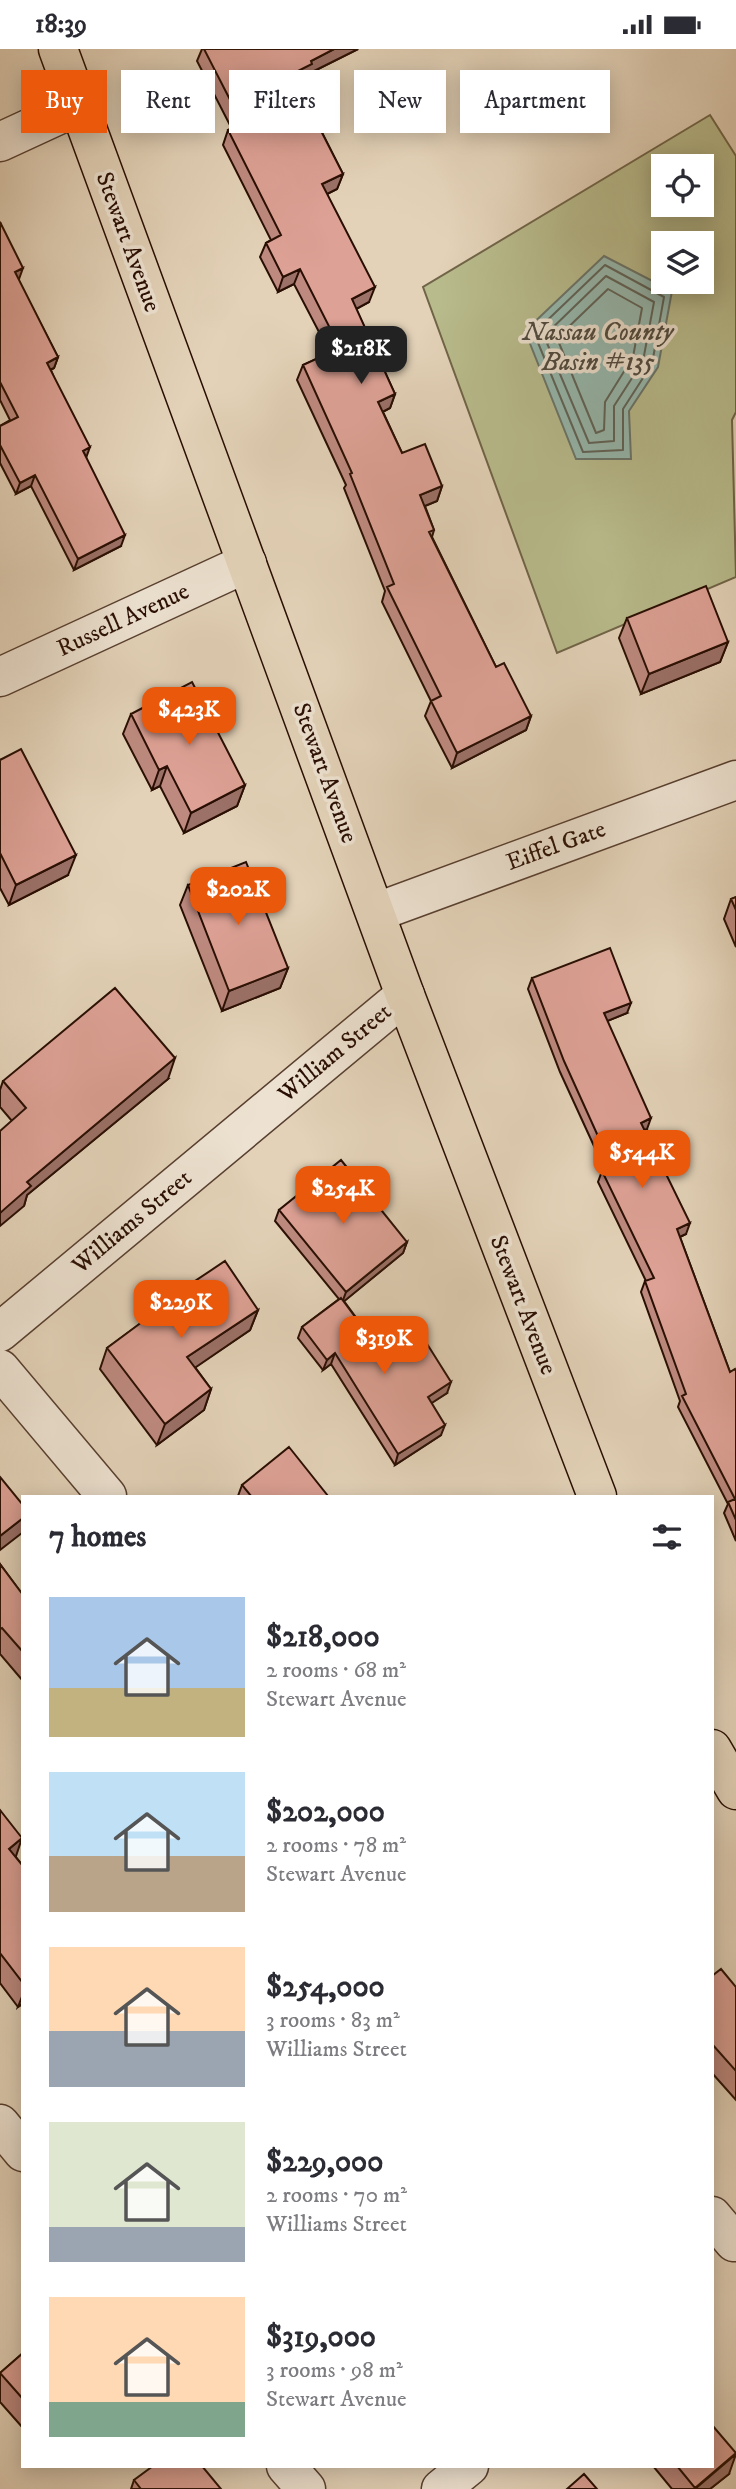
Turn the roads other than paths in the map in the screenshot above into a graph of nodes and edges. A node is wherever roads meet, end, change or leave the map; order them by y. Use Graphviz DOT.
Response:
graph roads {
  1 [pos="58,49"];
  2 [pos="65,70"];
  3 [pos="21,132"];
  4 [pos="88,133"];
  5 [pos="0,142"];
  6 [pos="247,563"];
  7 [pos="0,677"];
  8 [pos="736,779"];
  9 [pos="377,912"];
  10 [pos="405,995"];
  11 [pos="264,1112"];
  12 [pos="0,1332"];
  13 [pos="0,1369"];
  14 [pos="106,1495"];
  15 [pos="597,1495"];
  16 [pos="714,1752"];
  17 [pos="736,1790"];
  18 [pos="0,2125"];
  19 [pos="21,2150"];
  20 [pos="288,2468"];
  21 [pos="467,2468"];
  22 [pos="306,2489"];
  23 [pos="441,2489"];
  1 -- 2 [label="main road, Stewart Avenue"];
  3 -- 5 [label="street"];
  4 -- 6 [label="main road, Stewart Avenue"];
  6 -- 7 [label="street, Russell Avenue"];
  6 -- 9 [label="main road, Stewart Avenue"];
  8 -- 9 [label="street, Eiffel Gate"];
  9 -- 10 [label="main road, Stewart Avenue"];
  10 -- 11 [label="street, William Street"];
  10 -- 15 [label="main road, Stewart Avenue"];
  11 -- 12 [label="street, Williams Street"];
  13 -- 14 [label="street"];
  16 -- 17 [label="main road"];
  18 -- 19 [label="street"];
  20 -- 22 [label="street"];
  21 -- 23 [label="street"];
}
